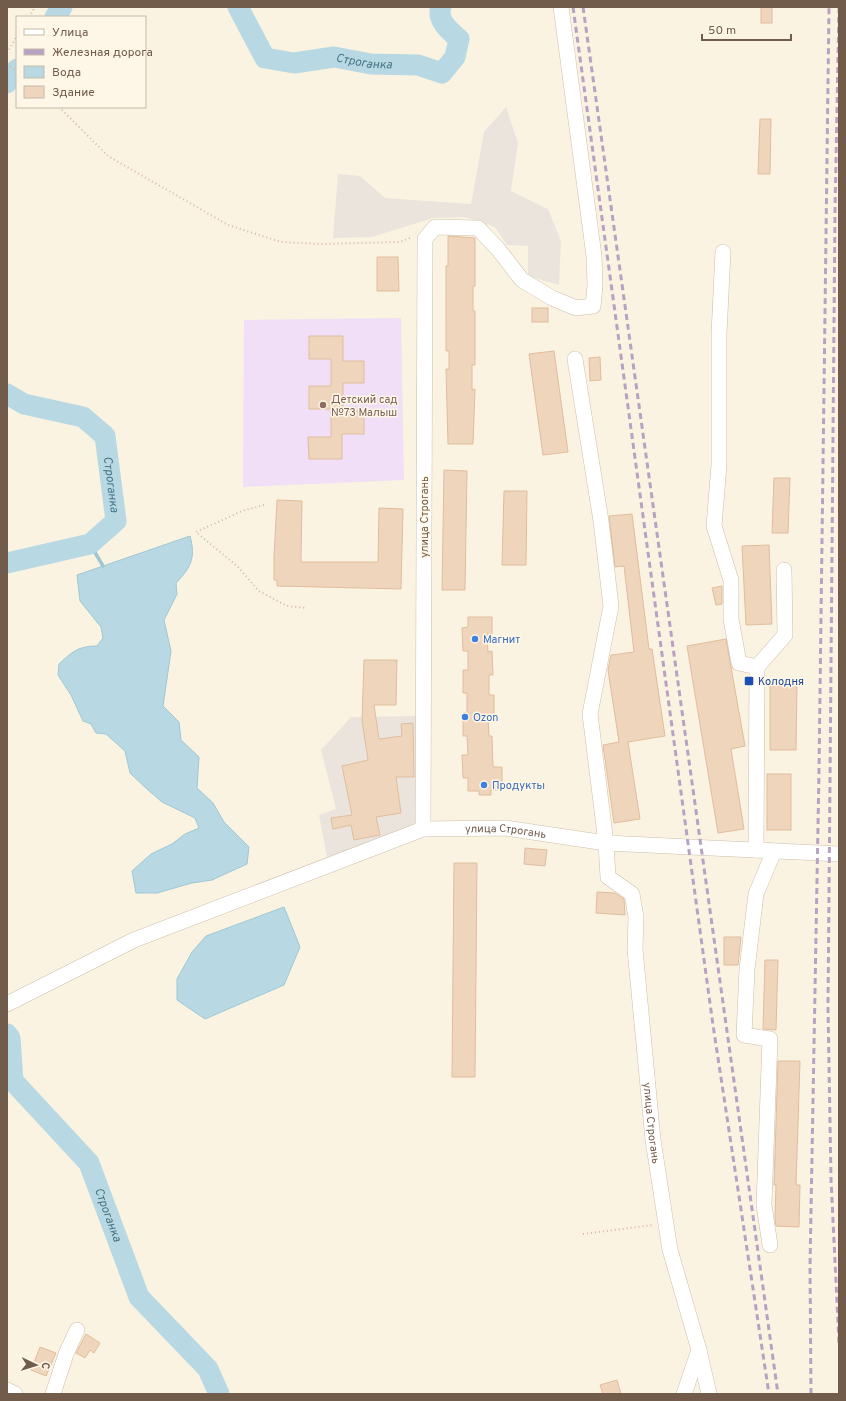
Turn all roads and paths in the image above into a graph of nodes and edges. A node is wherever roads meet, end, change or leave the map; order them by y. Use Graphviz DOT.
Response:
graph roads {
  1 [pos="34,7"];
  2 [pos="561,7"];
  3 [pos="29,16"];
  4 [pos="16,38"];
  5 [pos="7,53"];
  6 [pos="7,64"];
  7 [pos="16,70"];
  8 [pos="60,108"];
  9 [pos="420,237"];
  10 [pos="723,252"];
  11 [pos="575,358"];
  12 [pos="264,505"];
  13 [pos="784,570"];
  14 [pos="307,608"];
  15 [pos="756,667"];
  16 [pos="423,830"];
  17 [pos="606,843"];
  18 [pos="756,850"];
  19 [pos="774,851"];
  20 [pos="839,854"];
  21 [pos="7,1004"];
  22 [pos="666,1223"];
  23 [pos="583,1234"];
  24 [pos="770,1245"];
  25 [pos="77,1330"];
  26 [pos="699,1350"];
  27 [pos="7,1390"];
  28 [pos="15,1394"];
  29 [pos="52,1394"];
  30 [pos="684,1394"];
  31 [pos="709,1394"];
  1 -- 3 [label="path"];
  2 -- 9 [label="street"];
  4 -- 5 [label="path"];
  6 -- 7 [label="path"];
  8 -- 9 [label="path"];
  9 -- 16 [label="street, улица Строгань"];
  10 -- 15 [label="street"];
  11 -- 17 [label="street"];
  12 -- 14 [label="path"];
  13 -- 15 [label="street"];
  15 -- 18 [label="street"];
  16 -- 17 [label="street, улица Строгань"];
  16 -- 21 [label="street"];
  17 -- 18 [label="street"];
  17 -- 22 [label="street, улица Строгань"];
  18 -- 19 [label="street"];
  19 -- 20 [label="street"];
  19 -- 24 [label="street"];
  22 -- 23 [label="path"];
  22 -- 26 [label="street, улица Строгань"];
  25 -- 29 [label="street"];
  26 -- 30 [label="street"];
  26 -- 31 [label="street, улица Строгань"];
  27 -- 28 [label="street"];
}
